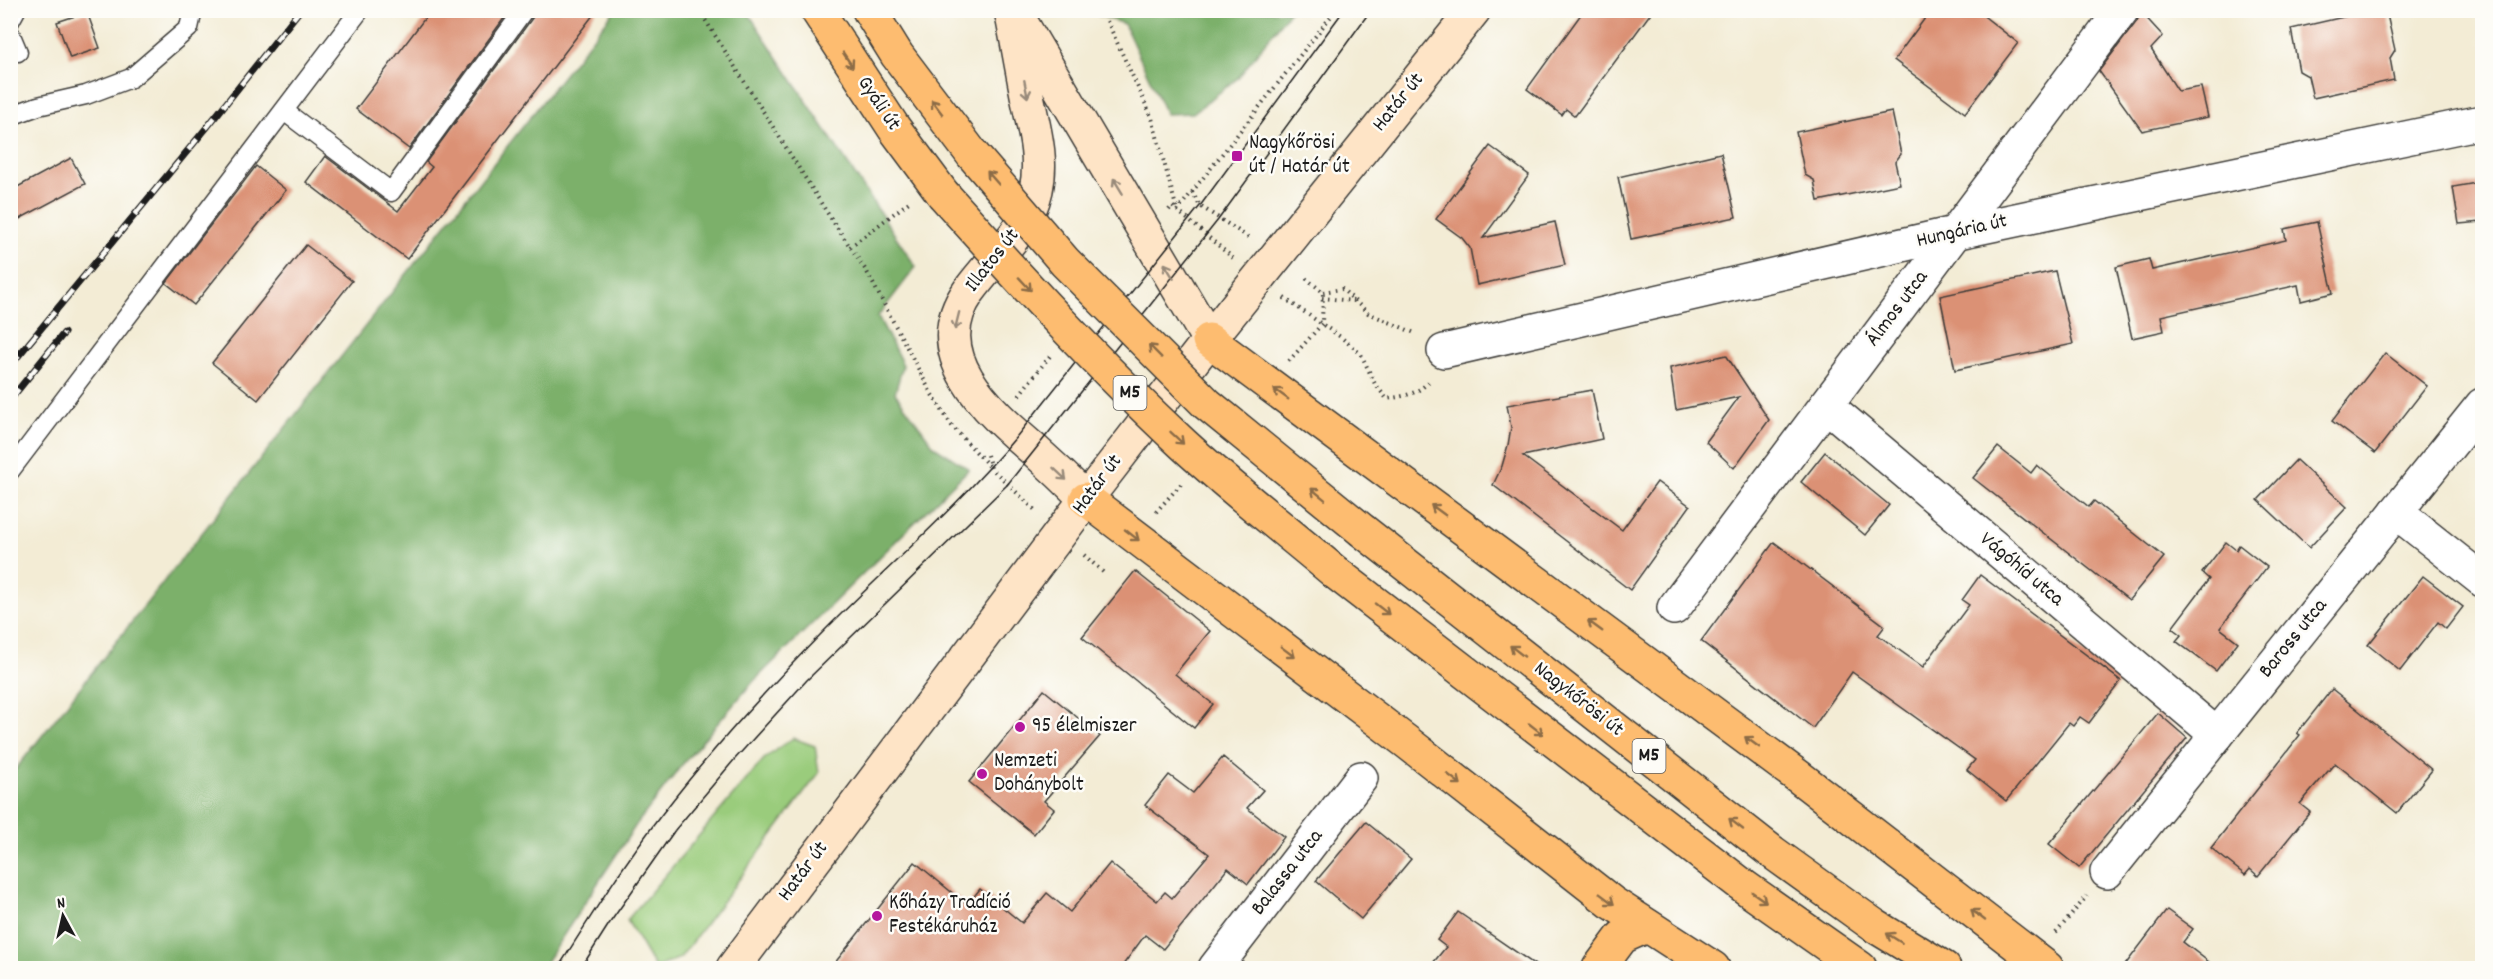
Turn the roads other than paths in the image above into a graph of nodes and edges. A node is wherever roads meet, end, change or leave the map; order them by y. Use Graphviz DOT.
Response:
graph roads {
  1 [pos="16,10"];
  2 [pos="194,10"];
  3 [pos="360,10"];
  4 [pos="524,10"];
  5 [pos="817,10"];
  6 [pos="869,10"];
  7 [pos="1012,10"];
  8 [pos="1474,10"];
  9 [pos="2122,10"];
  10 [pos="10,21"];
  11 [pos="10,33"];
  12 [pos="18,52"];
  13 [pos="284,111"];
  14 [pos="10,116"];
  15 [pos="2482,122"];
  16 [pos="1954,233"];
  17 [pos="1209,340"];
  18 [pos="1449,350"];
  19 [pos="1826,405"];
  20 [pos="2482,405"];
  21 [pos="10,471"];
  22 [pos="1086,499"];
  23 [pos="2396,512"];
  24 [pos="1363,531"];
  25 [pos="2482,580"];
  26 [pos="1674,608"];
  27 [pos="2217,735"];
  28 [pos="1361,778"];
  29 [pos="2107,872"];
  30 [pos="1647,926"];
  31 [pos="733,969"];
  32 [pos="1215,969"];
  33 [pos="1599,969"];
  34 [pos="1713,969"];
  35 [pos="1860,969"];
  36 [pos="1944,969"];
  37 [pos="2047,969"];
  1 -- 10 [label="lane"];
  2 -- 14 [label="lane"];
  3 -- 13 [label="lane"];
  4 -- 13 [label="lane"];
  5 -- 35 [label="main road, Gyáli út / M5, one-way, bridge"];
  24 -- 6 [label="main road, Gyáli út / M5, one-way, bridge"];
  17 -- 7 [label="main road, Illatos út, one-way"];
  7 -- 22 [label="main road, Illatos út, one-way"];
  8 -- 17 [label="main road, Határ út"];
  9 -- 16 [label="street, Álmos utca"];
  11 -- 12 [label="lane"];
  13 -- 21 [label="lane"];
  15 -- 16 [label="street, Hungária út"];
  16 -- 18 [label="street, Hungária út"];
  16 -- 19 [label="street, Álmos utca"];
  17 -- 22 [label="main road, Határ út"];
  37 -- 17 [label="main road, one-way"];
  19 -- 26 [label="street, Álmos utca"];
  19 -- 27 [label="street, Vágóhíd utca"];
  20 -- 23 [label="street, Baross utca"];
  22 -- 30 [label="main road, one-way"];
  22 -- 31 [label="main road, Határ út"];
  23 -- 25 [label="street"];
  23 -- 27 [label="street, Baross utca"];
  36 -- 24 [label="main road, Nagykőrösi út / M5, one-way"];
  27 -- 29 [label="street, Baross utca"];
  28 -- 32 [label="street, Balassa utca"];
  30 -- 33 [label="main road"];
  30 -- 34 [label="main road"];
}
